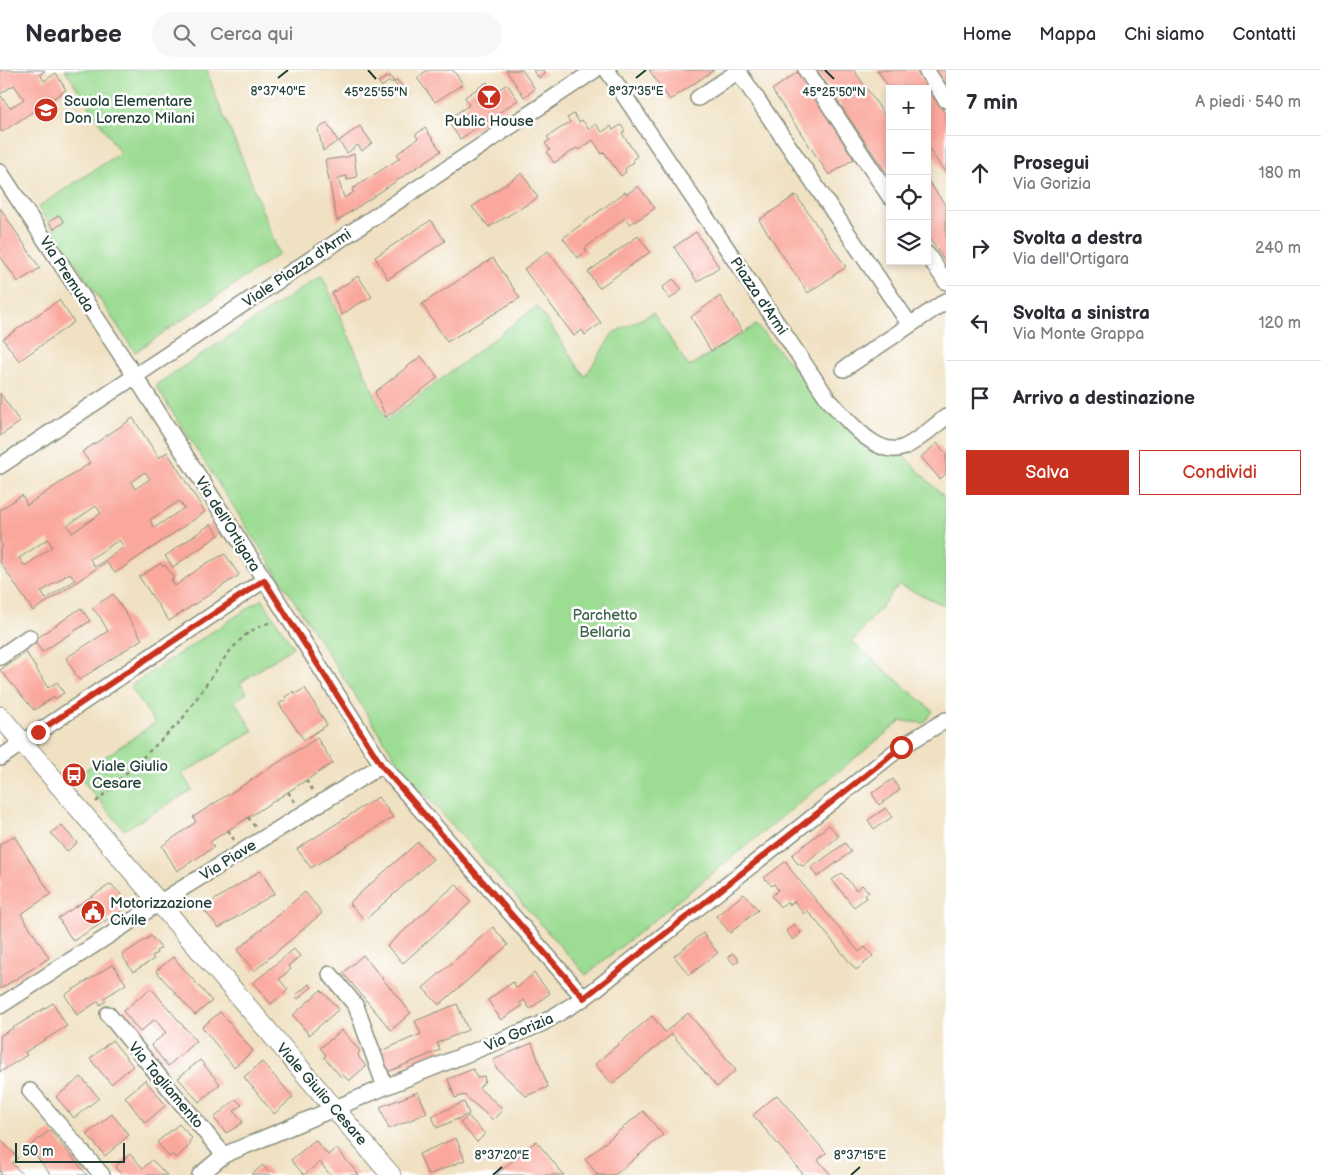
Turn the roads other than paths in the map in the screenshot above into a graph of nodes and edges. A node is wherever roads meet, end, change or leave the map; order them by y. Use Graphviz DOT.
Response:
graph roads {
  1 [pos="595,70"];
  2 [pos="607,70"];
  3 [pos="806,70"];
  4 [pos="926,70"];
  5 [pos="739,71"];
  6 [pos="698,98"];
  7 [pos="946,100"];
  8 [pos="0,172"];
  9 [pos="886,191"];
  10 [pos="931,260"];
  11 [pos="946,282"];
  12 [pos="946,301"];
  13 [pos="910,325"];
  14 [pos="844,369"];
  15 [pos="135,376"];
  16 [pos="946,417"];
  17 [pos="0,466"];
  18 [pos="264,580"];
  19 [pos="28,637"];
  20 [pos="0,657"];
  21 [pos="0,716"];
  22 [pos="946,720"];
  23 [pos="23,743"];
  24 [pos="0,758"];
  25 [pos="382,766"];
  26 [pos="159,903"];
  27 [pos="330,974"];
  28 [pos="584,998"];
  29 [pos="0,1006"];
  30 [pos="108,1014"];
  31 [pos="385,1087"];
  32 [pos="30,1090"];
  33 [pos="335,1109"];
  34 [pos="224,1155"];
  35 [pos="102,1175"];
  36 [pos="200,1175"];
  37 [pos="391,1175"];
  1 -- 15 [label="street, Viale Piazza d'Armi"];
  2 -- 16 [label="street, Piazza d'Armi"];
  3 -- 9 [label="street"];
  4 -- 7 [label="street"];
  5 -- 6 [label="street"];
  5 -- 13 [label="street"];
  8 -- 15 [label="street, Via Premuda"];
  10 -- 11 [label="street"];
  12 -- 13 [label="street"];
  13 -- 14 [label="street"];
  15 -- 17 [label="street, Viale Piazza d'Armi"];
  15 -- 18 [label="street, Via dell'Ortigara"];
  18 -- 23 [label="street"];
  18 -- 25 [label="street, Via dell'Ortigara"];
  19 -- 20 [label="street"];
  21 -- 23 [label="main road, Viale Giulio Cesare"];
  22 -- 28 [label="street, Via Gorizia"];
  23 -- 24 [label="street"];
  23 -- 26 [label="main road, Viale Giulio Cesare"];
  25 -- 26 [label="street, Via Piave"];
  25 -- 28 [label="street, Via dell'Ortigara"];
  26 -- 29 [label="street, Via Piave"];
  26 -- 33 [label="main road, Viale Giulio Cesare"];
  27 -- 31 [label="street"];
  28 -- 31 [label="street, Via Gorizia"];
  30 -- 34 [label="street, Via Tagliamento"];
  31 -- 33 [label="street, Via Gorizia"];
  32 -- 35 [label="street"];
  33 -- 34 [label="street, Via Gorizia"];
  33 -- 37 [label="main road, Viale Giulio Cesare"];
  34 -- 36 [label="street, Via Gorizia"];
}
